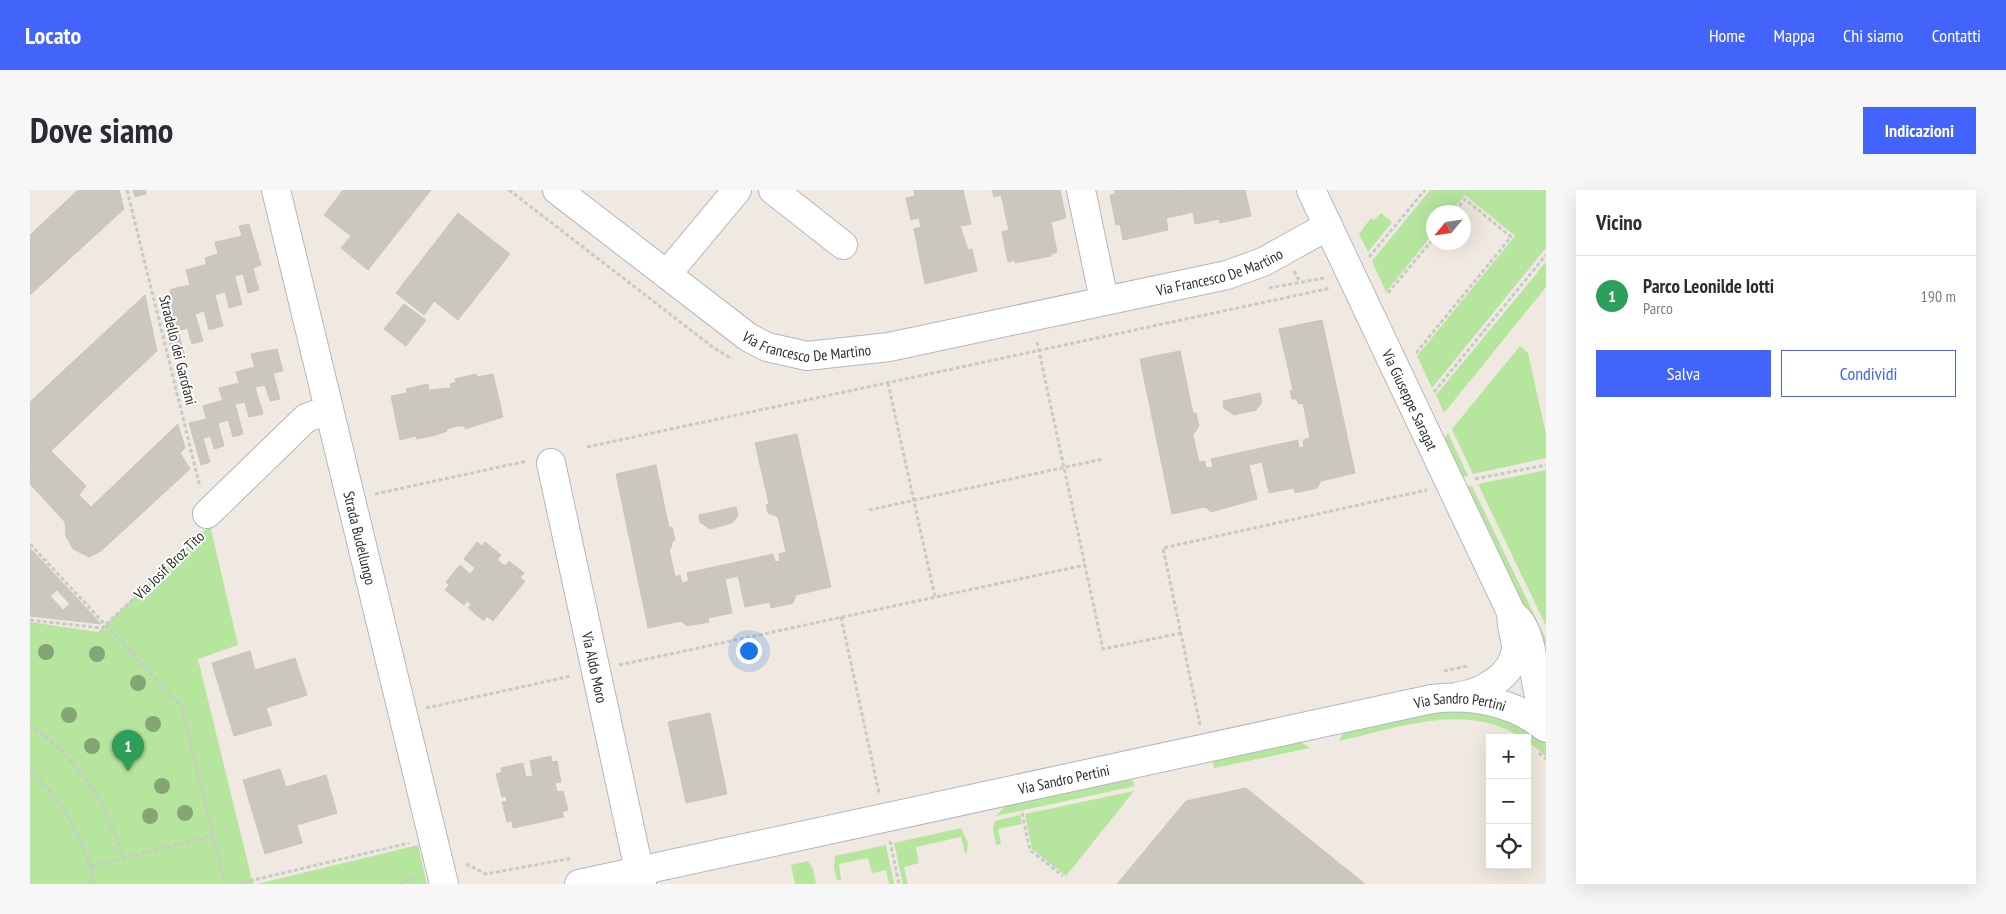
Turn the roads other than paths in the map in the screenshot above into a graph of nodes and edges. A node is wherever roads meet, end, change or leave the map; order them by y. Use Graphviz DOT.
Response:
graph roads {
  1 [pos="276,190"];
  2 [pos="557,190"];
  3 [pos="737,190"];
  4 [pos="773,190"];
  5 [pos="1081,190"];
  6 [pos="1311,190"];
  7 [pos="1328,226"];
  8 [pos="843,245"];
  9 [pos="667,274"];
  10 [pos="1104,300"];
  11 [pos="329,410"];
  12 [pos="541,461"];
  13 [pos="207,514"];
  14 [pos="1510,610"];
  15 [pos="1504,673"];
  16 [pos="1534,683"];
  17 [pos="1453,698"];
  18 [pos="1512,708"];
  19 [pos="1546,715"];
  20 [pos="1546,728"];
  21 [pos="641,877"];
  22 [pos="433,879"];
  23 [pos="579,884"];
  1 -- 11 [label="street, Strada Budellungo"];
  2 -- 9 [label="street, Via Francesco De Martino"];
  3 -- 9 [label="street"];
  4 -- 8 [label="street"];
  5 -- 10 [label="street"];
  6 -- 7 [label="street, Via Giuseppe Saragat"];
  7 -- 10 [label="street, Via Francesco De Martino"];
  7 -- 14 [label="street, Via Giuseppe Saragat"];
  9 -- 10 [label="street, Via Francesco De Martino"];
  11 -- 13 [label="street, Via Josif Broz Tito"];
  11 -- 22 [label="street, Strada Budellungo"];
  12 -- 21 [label="street, Via Aldo Moro"];
  14 -- 15 [label="street, Via Giuseppe Saragat"];
  14 -- 16 [label="street, Via Giuseppe Saragat"];
  15 -- 17 [label="street, Via Giuseppe Saragat"];
  15 -- 18 [label="street, Via Giuseppe Saragat"];
  16 -- 18 [label="street, Via Giuseppe Saragat"];
  16 -- 19 [label="street, Via Giuseppe Saragat"];
  17 -- 18 [label="street, Via Sandro Pertini"];
  17 -- 21 [label="street, Via Sandro Pertini"];
  18 -- 20 [label="street, Via Sandro Pertini"];
  21 -- 23 [label="street, Via Sandro Pertini"];
}
